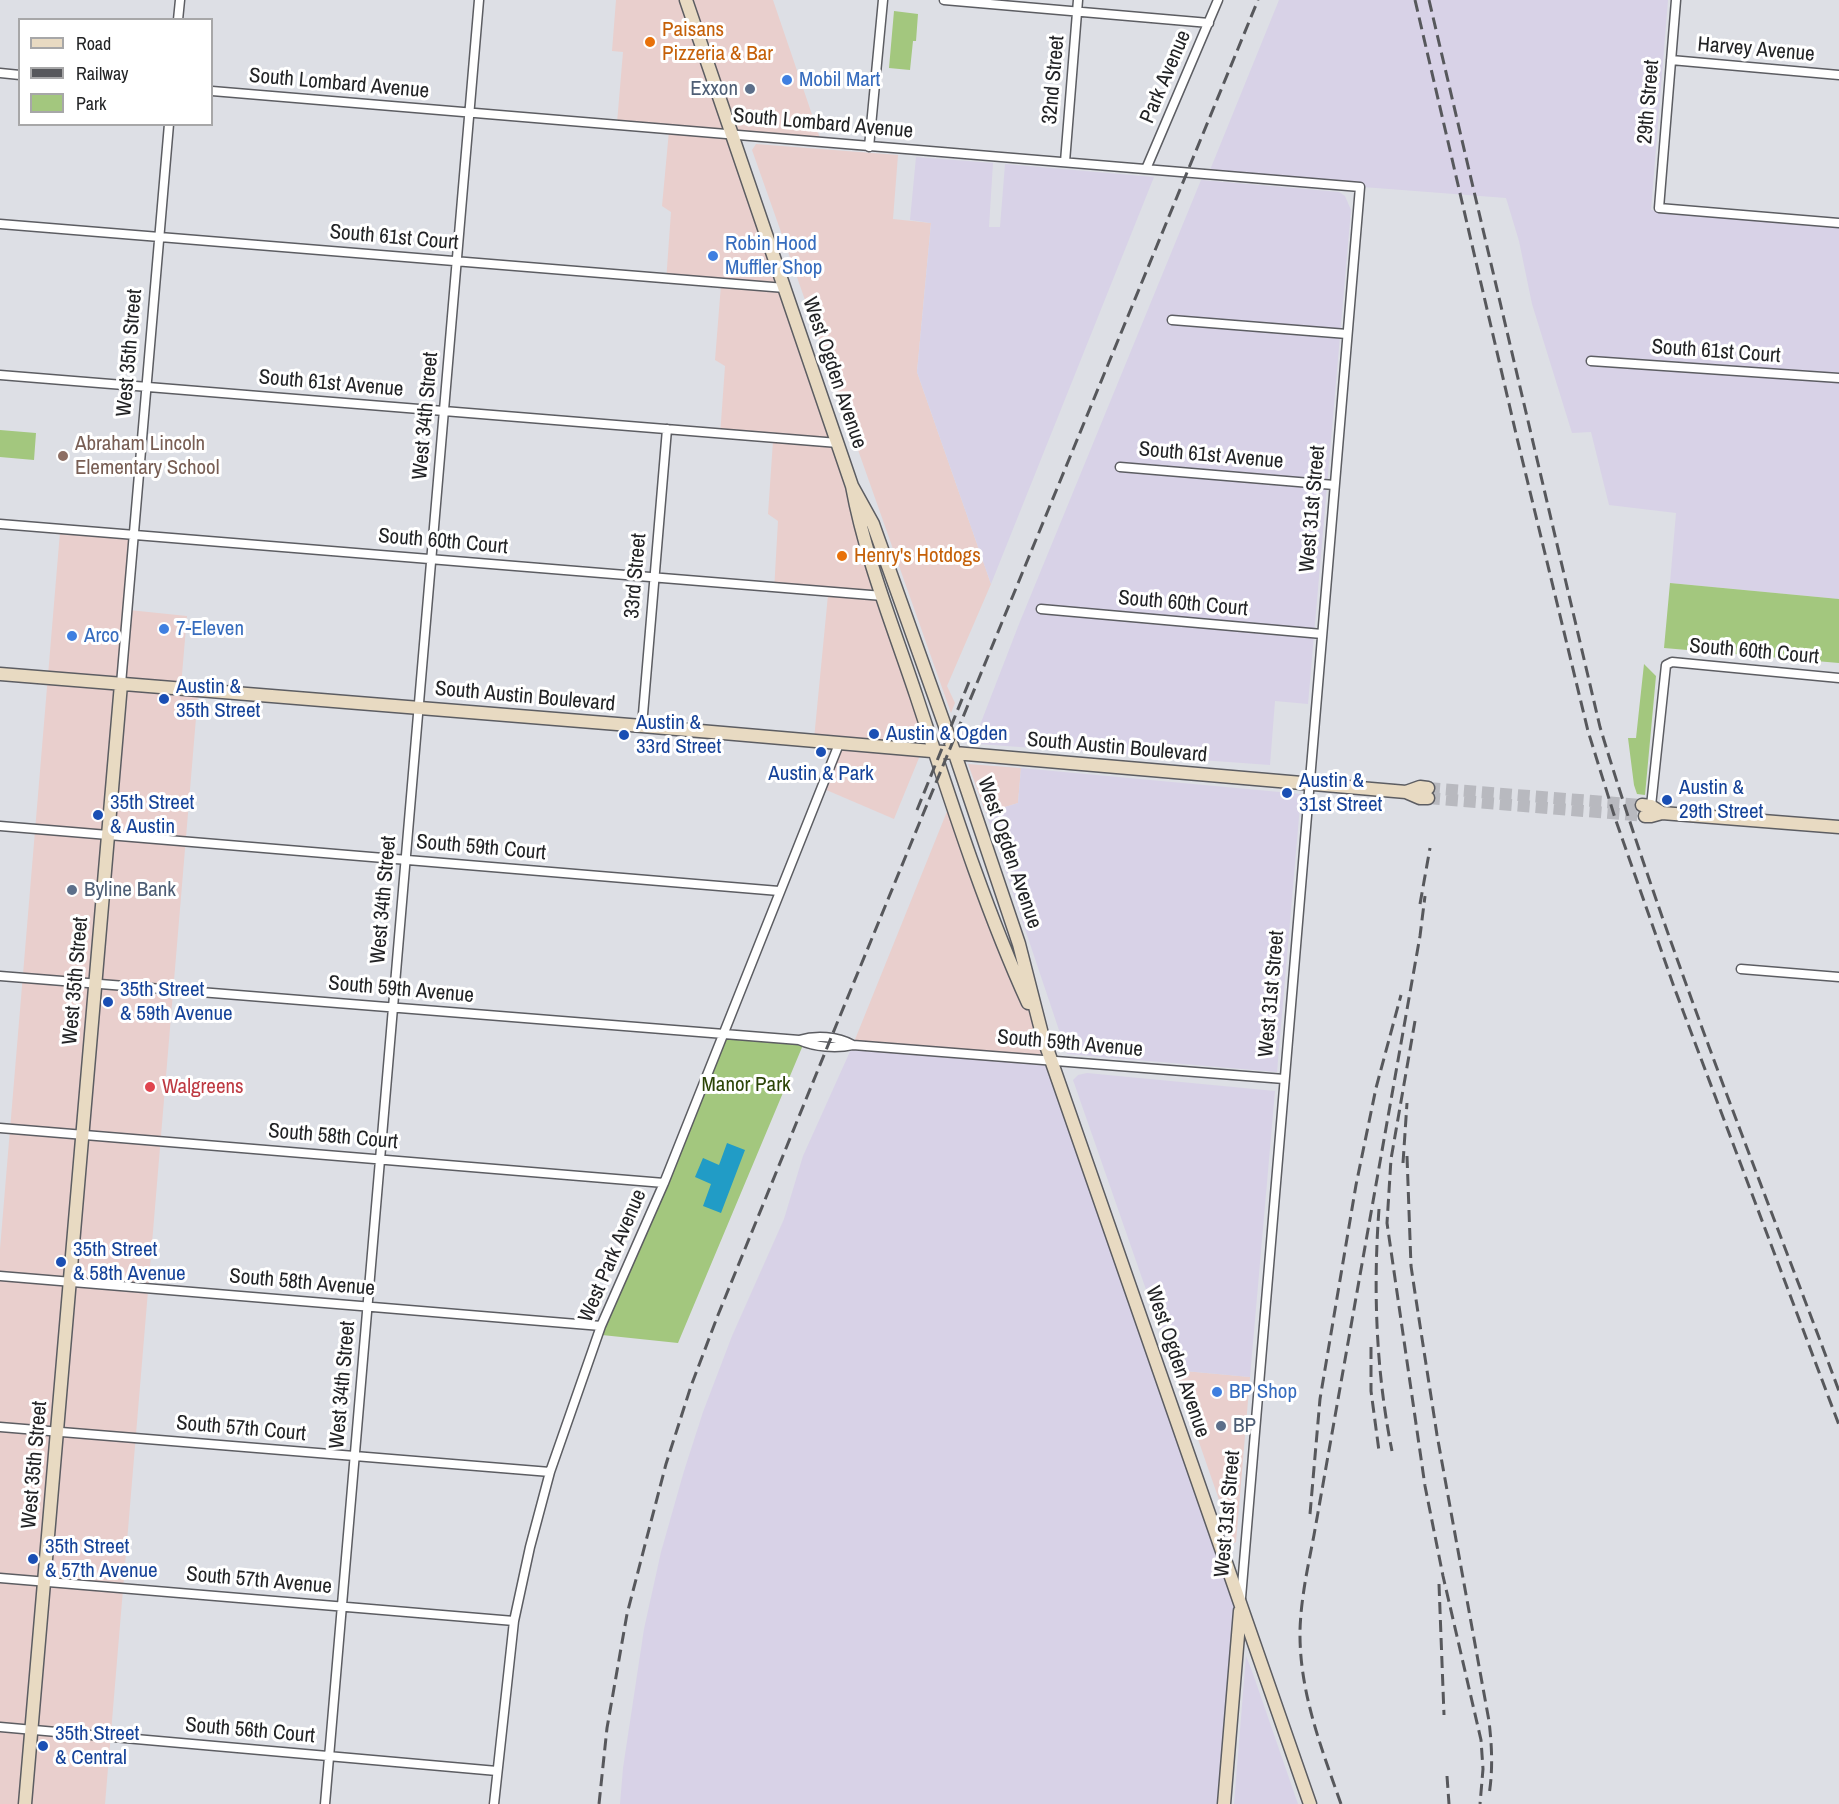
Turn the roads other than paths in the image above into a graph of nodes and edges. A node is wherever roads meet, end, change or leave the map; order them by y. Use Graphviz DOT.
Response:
graph roads {
  1 [pos="180,0"];
  2 [pos="479,0"];
  3 [pos="686,0"];
  4 [pos="882,0"];
  5 [pos="944,0"];
  6 [pos="1078,0"];
  7 [pos="1218,0"];
  8 [pos="1676,0"];
  9 [pos="1077,11"];
  10 [pos="178,18"];
  11 [pos="1209,23"];
  12 [pos="1671,60"];
  13 [pos="0,73"];
  14 [pos="18,75"];
  15 [pos="1839,75"];
  16 [pos="213,91"];
  17 [pos="470,112"];
  18 [pos="169,126"];
  19 [pos="732,134"];
  20 [pos="869,147"];
  21 [pos="1065,162"];
  22 [pos="1146,169"];
  23 [pos="1360,187"];
  24 [pos="1839,223"];
  25 [pos="0,224"];
  26 [pos="159,237"];
  27 [pos="457,262"];
  28 [pos="784,288"];
  29 [pos="1172,320"];
  30 [pos="1347,334"];
  31 [pos="1591,361"];
  32 [pos="0,375"];
  33 [pos="1839,378"];
  34 [pos="146,387"];
  35 [pos="444,411"];
  36 [pos="667,429"];
  37 [pos="838,443"];
  38 [pos="1120,466"];
  39 [pos="1334,484"];
  40 [pos="852,486"];
  41 [pos="0,524"];
  42 [pos="134,535"];
  43 [pos="431,559"];
  44 [pos="654,578"];
  45 [pos="883,596"];
  46 [pos="1041,609"];
  47 [pos="1322,634"];
  48 [pos="0,674"];
  49 [pos="1839,678"];
  50 [pos="121,684"];
  51 [pos="419,708"];
  52 [pos="642,726"];
  53 [pos="839,744"];
  54 [pos="935,752"];
  55 [pos="955,754"];
  56 [pos="1310,784"];
  57 [pos="1428,793"];
  58 [pos="1650,810"];
  59 [pos="0,826"];
  60 [pos="1839,827"];
  61 [pos="108,836"];
  62 [pos="406,860"];
  63 [pos="779,891"];
  64 [pos="1741,969"];
  65 [pos="0,976"];
  66 [pos="1839,977"];
  67 [pos="95,983"];
  68 [pos="393,1007"];
  69 [pos="722,1034"];
  70 [pos="1042,1034"];
  71 [pos="1052,1061"];
  72 [pos="1284,1079"];
  73 [pos="0,1128"];
  74 [pos="82,1134"];
  75 [pos="380,1159"];
  76 [pos="664,1183"];
  77 [pos="0,1276"];
  78 [pos="70,1282"];
  79 [pos="368,1306"];
  80 [pos="601,1326"];
  81 [pos="0,1426"];
  82 [pos="57,1431"];
  83 [pos="355,1456"];
  84 [pos="550,1472"];
  85 [pos="0,1578"];
  86 [pos="44,1581"];
  87 [pos="1240,1604"];
  88 [pos="342,1606"];
  89 [pos="514,1621"];
  90 [pos="0,1727"];
  91 [pos="31,1730"];
  92 [pos="329,1756"];
  93 [pos="497,1771"];
  94 [pos="25,1804"];
  95 [pos="325,1804"];
  96 [pos="494,1804"];
  97 [pos="1224,1804"];
  98 [pos="1310,1804"];
  1 -- 10 [label="street"];
  2 -- 17 [label="street, West 34th Street"];
  3 -- 19 [label="street, West Ogden Avenue"];
  4 -- 20 [label="street"];
  5 -- 9 [label="street"];
  6 -- 9 [label="street, 32nd Street"];
  7 -- 11 [label="street, Park Avenue"];
  8 -- 12 [label="street, 29th Street"];
  9 -- 11 [label="street"];
  9 -- 21 [label="street, 32nd Street"];
  11 -- 22 [label="street, Park Avenue"];
  12 -- 15 [label="street, Harvey Avenue"];
  12 -- 24 [label="street, 29th Street"];
  13 -- 14 [label="street"];
  16 -- 17 [label="street, South Lombard Avenue"];
  17 -- 19 [label="street, South Lombard Avenue"];
  17 -- 27 [label="street, West 34th Street"];
  18 -- 26 [label="street, West 35th Street"];
  19 -- 20 [label="street, South Lombard Avenue"];
  19 -- 28 [label="street, West Ogden Avenue"];
  20 -- 21 [label="street, South Lombard Avenue"];
  21 -- 22 [label="street, South Lombard Avenue"];
  22 -- 23 [label="street, South Lombard Avenue"];
  23 -- 30 [label="street, West 31st Street"];
  25 -- 26 [label="street, South 61st Court"];
  26 -- 27 [label="street, South 61st Court"];
  26 -- 34 [label="street, West 35th Street"];
  27 -- 28 [label="street, South 61st Court"];
  27 -- 35 [label="street, West 34th Street"];
  28 -- 37 [label="street, West Ogden Avenue"];
  29 -- 30 [label="street"];
  30 -- 39 [label="street, West 31st Street"];
  31 -- 33 [label="street, South 61st Court"];
  32 -- 34 [label="street, South 61st Avenue"];
  34 -- 35 [label="street, South 61st Avenue"];
  34 -- 42 [label="street, West 35th Street"];
  35 -- 36 [label="street, South 61st Avenue"];
  35 -- 43 [label="street, West 34th Street"];
  36 -- 37 [label="street, South 61st Avenue"];
  36 -- 44 [label="street, 33rd Street"];
  37 -- 40 [label="street, West Ogden Avenue"];
  38 -- 39 [label="street, South 61st Avenue"];
  39 -- 47 [label="street, West 31st Street"];
  40 -- 45 [label="street, West Ogden Avenue"];
  40 -- 55 [label="street, West Ogden Avenue"];
  41 -- 42 [label="street, South 60th Court"];
  42 -- 43 [label="street, South 60th Court"];
  42 -- 50 [label="street, West 35th Street"];
  43 -- 44 [label="street, South 60th Court"];
  43 -- 51 [label="street, West 34th Street"];
  44 -- 45 [label="street, South 60th Court"];
  44 -- 52 [label="street, 33rd Street"];
  45 -- 54 [label="street, West Ogden Avenue"];
  46 -- 47 [label="street, South 60th Court"];
  47 -- 56 [label="street, West 31st Street"];
  48 -- 50 [label="street, South Austin Boulevard"];
  49 -- 58 [label="street, South 60th Court"];
  50 -- 51 [label="street, South Austin Boulevard"];
  50 -- 61 [label="street, West 35th Street"];
  51 -- 52 [label="street, South Austin Boulevard"];
  51 -- 62 [label="street, West 34th Street"];
  52 -- 53 [label="street, South Austin Boulevard"];
  53 -- 54 [label="street, South Austin Boulevard"];
  53 -- 63 [label="street, West Park Avenue"];
  54 -- 55 [label="street, South Austin Boulevard"];
  54 -- 70 [label="street, West Ogden Avenue"];
  55 -- 56 [label="street, South Austin Boulevard"];
  55 -- 70 [label="street, West Ogden Avenue"];
  56 -- 57 [label="street, South Austin Boulevard"];
  56 -- 72 [label="street, West 31st Street"];
  58 -- 60 [label="street"];
  59 -- 61 [label="street, South 59th Court"];
  61 -- 62 [label="street, South 59th Court"];
  61 -- 67 [label="street, West 35th Street"];
  62 -- 63 [label="street, South 59th Court"];
  62 -- 68 [label="street, West 34th Street"];
  63 -- 69 [label="street, West Park Avenue"];
  64 -- 66 [label="street"];
  65 -- 67 [label="street, South 59th Avenue"];
  67 -- 68 [label="street, South 59th Avenue"];
  67 -- 74 [label="street, West 35th Street"];
  68 -- 69 [label="street, South 59th Avenue"];
  68 -- 75 [label="street, West 34th Street"];
  69 -- 71 [label="street, South 59th Avenue"];
  69 -- 76 [label="street, West Park Avenue"];
  70 -- 71 [label="street, West Ogden Avenue"];
  71 -- 72 [label="street, South 59th Avenue"];
  71 -- 87 [label="street, West Ogden Avenue"];
  72 -- 87 [label="street, West 31st Street"];
  73 -- 74 [label="street, South 58th Court"];
  74 -- 75 [label="street, South 58th Court"];
  74 -- 78 [label="street, West 35th Street"];
  75 -- 76 [label="street, South 58th Court"];
  75 -- 79 [label="street, West 34th Street"];
  76 -- 80 [label="street, West Park Avenue"];
  77 -- 78 [label="street, South 58th Avenue"];
  78 -- 79 [label="street, South 58th Avenue"];
  78 -- 82 [label="street, West 35th Street"];
  79 -- 80 [label="street, South 58th Avenue"];
  79 -- 83 [label="street, West 34th Street"];
  80 -- 84 [label="street, West Park Avenue"];
  81 -- 82 [label="street, South 57th Court"];
  82 -- 83 [label="street, South 57th Court"];
  82 -- 86 [label="street, West 35th Street"];
  83 -- 84 [label="street, South 57th Court"];
  83 -- 88 [label="street, West 34th Street"];
  84 -- 89 [label="street, West Park Avenue"];
  85 -- 86 [label="street, South 57th Avenue"];
  86 -- 88 [label="street, South 57th Avenue"];
  86 -- 91 [label="street, West 35th Street"];
  87 -- 97 [label="street, West 31st Street"];
  87 -- 98 [label="street, West Ogden Avenue"];
  88 -- 89 [label="street, South 57th Avenue"];
  88 -- 92 [label="street, West 34th Street"];
  89 -- 93 [label="street, West Park Avenue"];
  90 -- 91 [label="street, South 56th Court"];
  91 -- 92 [label="street, South 56th Court"];
  91 -- 94 [label="street, West 35th Street"];
  92 -- 93 [label="street, South 56th Court"];
  92 -- 95 [label="street, West 34th Street"];
  93 -- 96 [label="street, West Park Avenue"];
}
